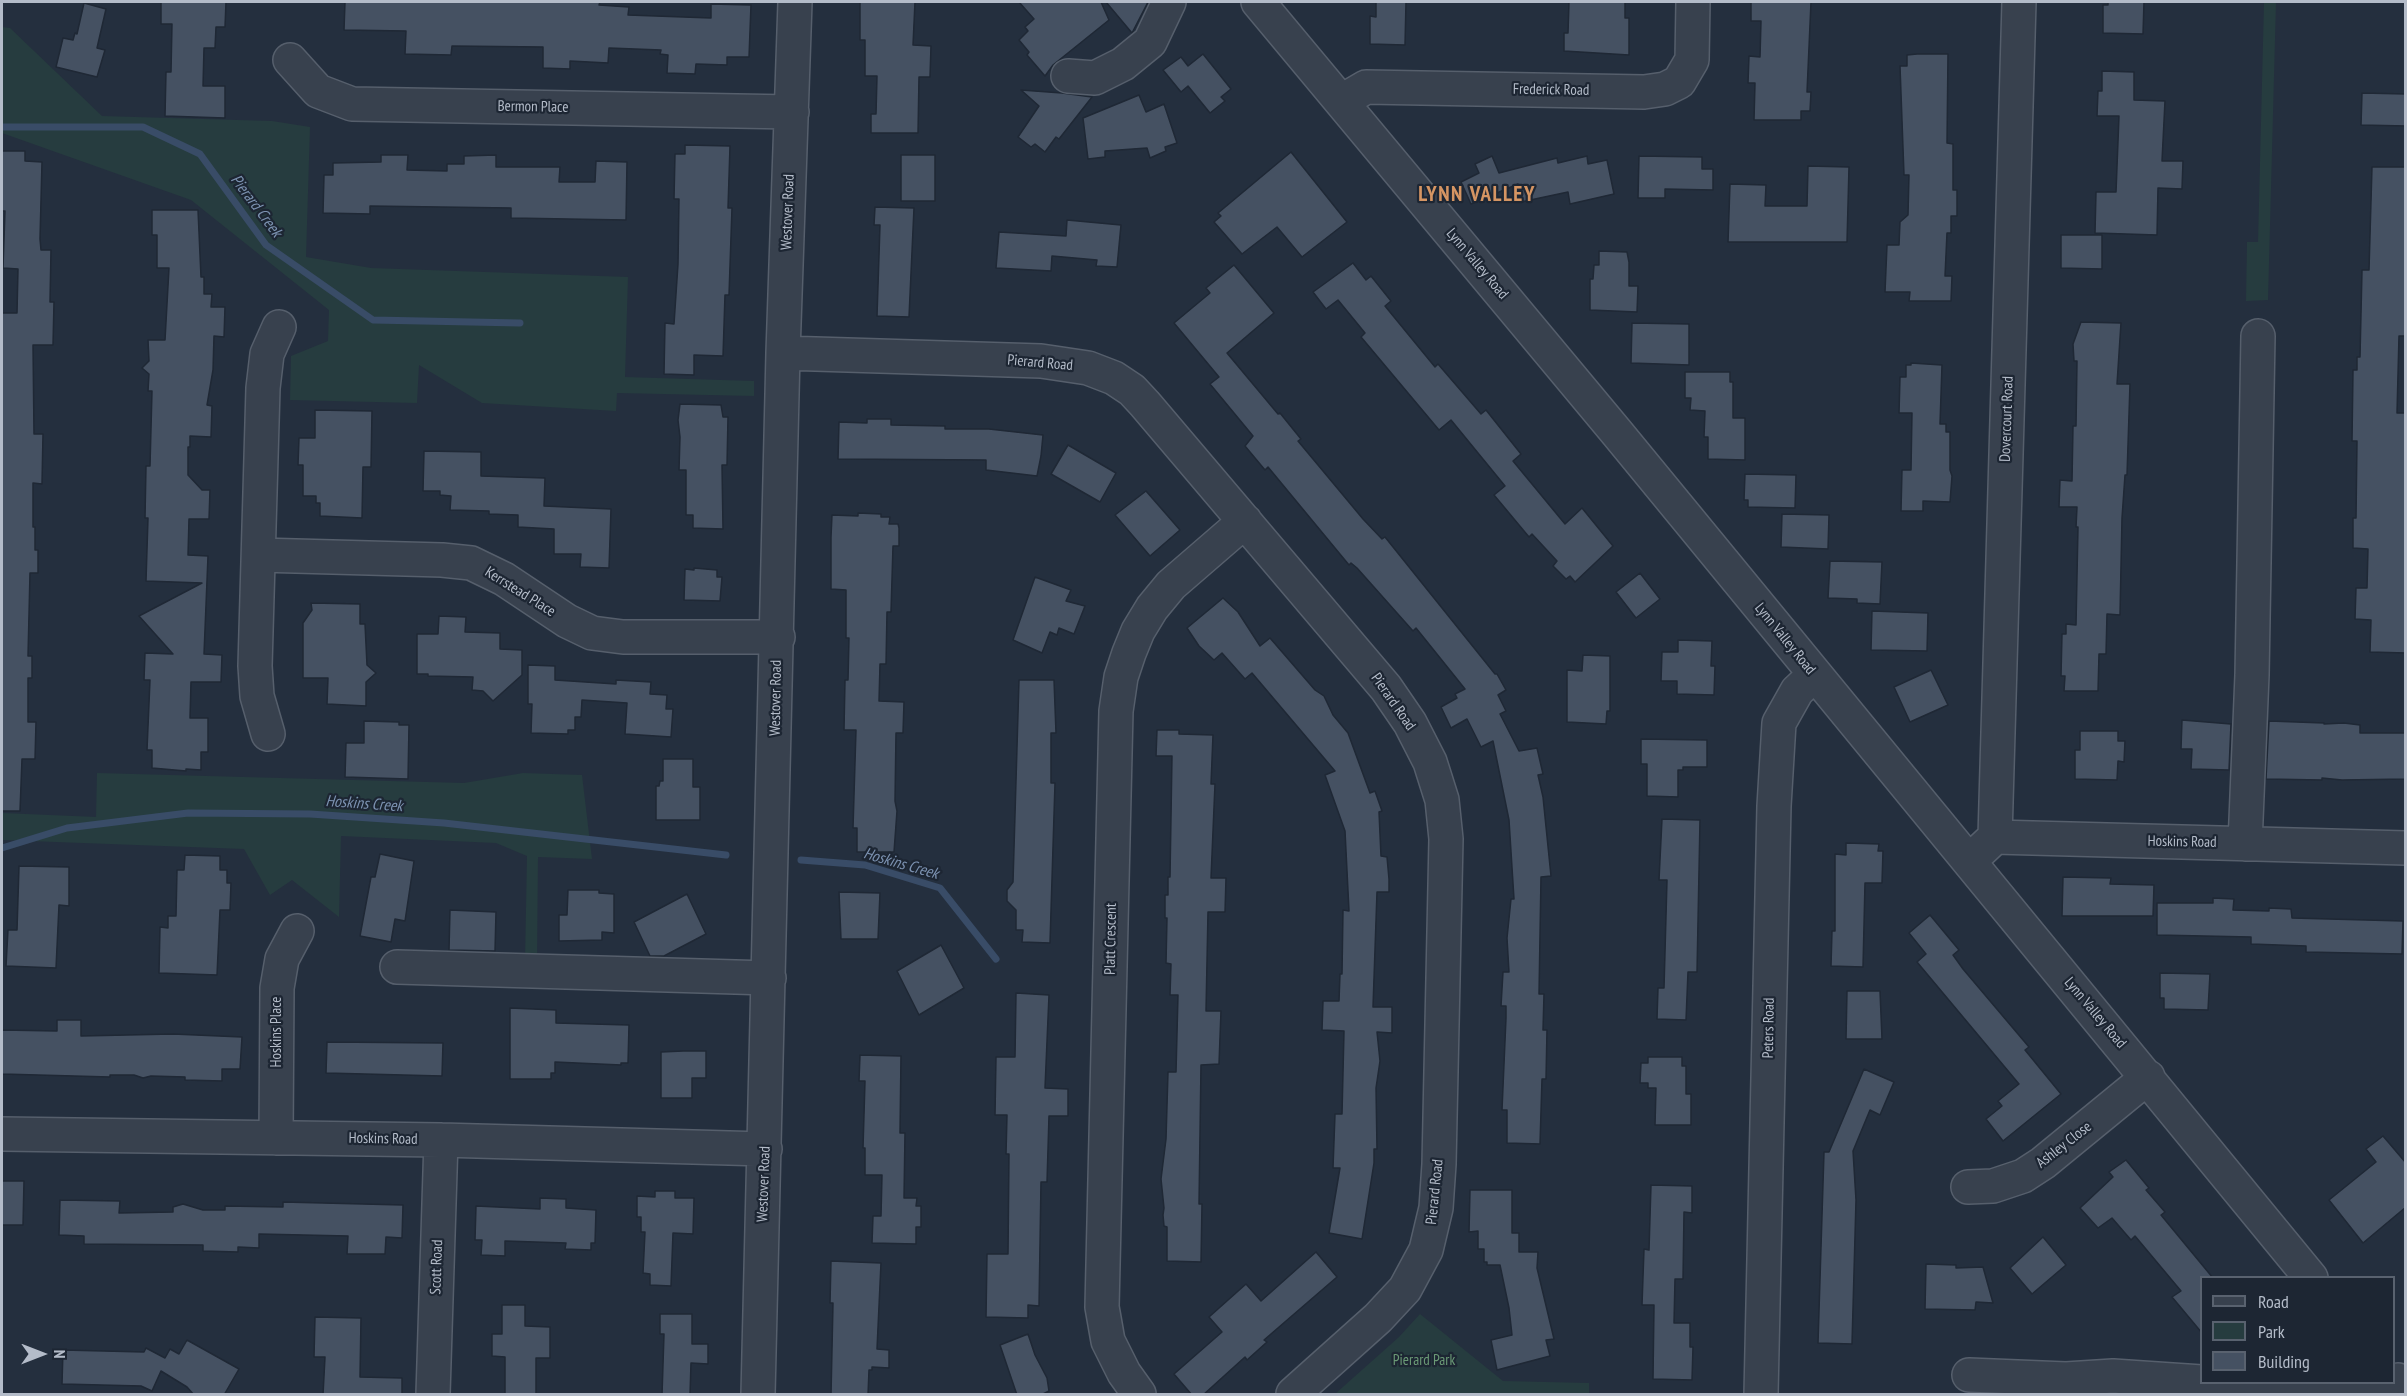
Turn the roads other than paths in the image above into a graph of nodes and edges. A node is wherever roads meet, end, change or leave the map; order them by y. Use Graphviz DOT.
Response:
graph roads {
  1 [pos="795,2"];
  2 [pos="1169,2"];
  3 [pos="1258,2"];
  4 [pos="1693,2"];
  5 [pos="2019,2"];
  6 [pos="290,60"];
  7 [pos="1068,76"];
  8 [pos="1342,101"];
  9 [pos="792,112"];
  10 [pos="279,327"];
  11 [pos="2258,336"];
  12 [pos="783,353"];
  13 [pos="1245,521"];
  14 [pos="259,555"];
  15 [pos="777,637"];
  16 [pos="1814,675"];
  17 [pos="268,734"];
  18 [pos="1995,837"];
  19 [pos="2245,844"];
  20 [pos="2406,848"];
  21 [pos="1968,861"];
  22 [pos="297,931"];
  23 [pos="397,967"];
  24 [pos="769,978"];
  25 [pos="2148,1077"];
  26 [pos="2,1134"];
  27 [pos="276,1137"];
  28 [pos="441,1140"];
  29 [pos="765,1149"];
  30 [pos="1968,1187"];
  31 [pos="2309,1276"];
  32 [pos="1969,1375"];
  33 [pos="2200,1382"];
  34 [pos="2231,1384"];
  35 [pos="433,1395"];
  36 [pos="758,1395"];
  37 [pos="1139,1395"];
  38 [pos="1293,1395"];
  39 [pos="1761,1395"];
  40 [pos="2354,1395"];
  1 -- 9 [label="street, Westover Road"];
  2 -- 7 [label="street"];
  3 -- 8 [label="street, Lynn Valley Road"];
  4 -- 8 [label="street, Frederick Road"];
  5 -- 18 [label="street, Dovercourt Road"];
  6 -- 9 [label="street, Bermon Place"];
  8 -- 16 [label="street, Lynn Valley Road"];
  9 -- 12 [label="street, Westover Road"];
  10 -- 14 [label="street"];
  11 -- 19 [label="street"];
  12 -- 13 [label="street, Pierard Road"];
  12 -- 15 [label="street, Westover Road"];
  13 -- 37 [label="street, Platt Crescent"];
  13 -- 38 [label="street, Pierard Road"];
  14 -- 15 [label="street, Kerrstead Place"];
  14 -- 17 [label="street"];
  15 -- 24 [label="street, Westover Road"];
  16 -- 21 [label="street, Lynn Valley Road"];
  16 -- 39 [label="street, Peters Road"];
  18 -- 19 [label="street, Hoskins Road"];
  18 -- 21 [label="street"];
  19 -- 20 [label="street, Hoskins Road"];
  21 -- 25 [label="street, Lynn Valley Road"];
  22 -- 27 [label="street, Hoskins Place"];
  23 -- 24 [label="street"];
  24 -- 29 [label="street, Westover Road"];
  25 -- 30 [label="street, Ashley Close"];
  25 -- 31 [label="street, Lynn Valley Road"];
  26 -- 27 [label="street, Hoskins Road"];
  27 -- 28 [label="street, Hoskins Road"];
  28 -- 29 [label="street, Hoskins Road"];
  28 -- 35 [label="street, Scott Road"];
  29 -- 36 [label="street, Westover Road"];
  32 -- 33 [label="street"];
  34 -- 40 [label="street"];
}
